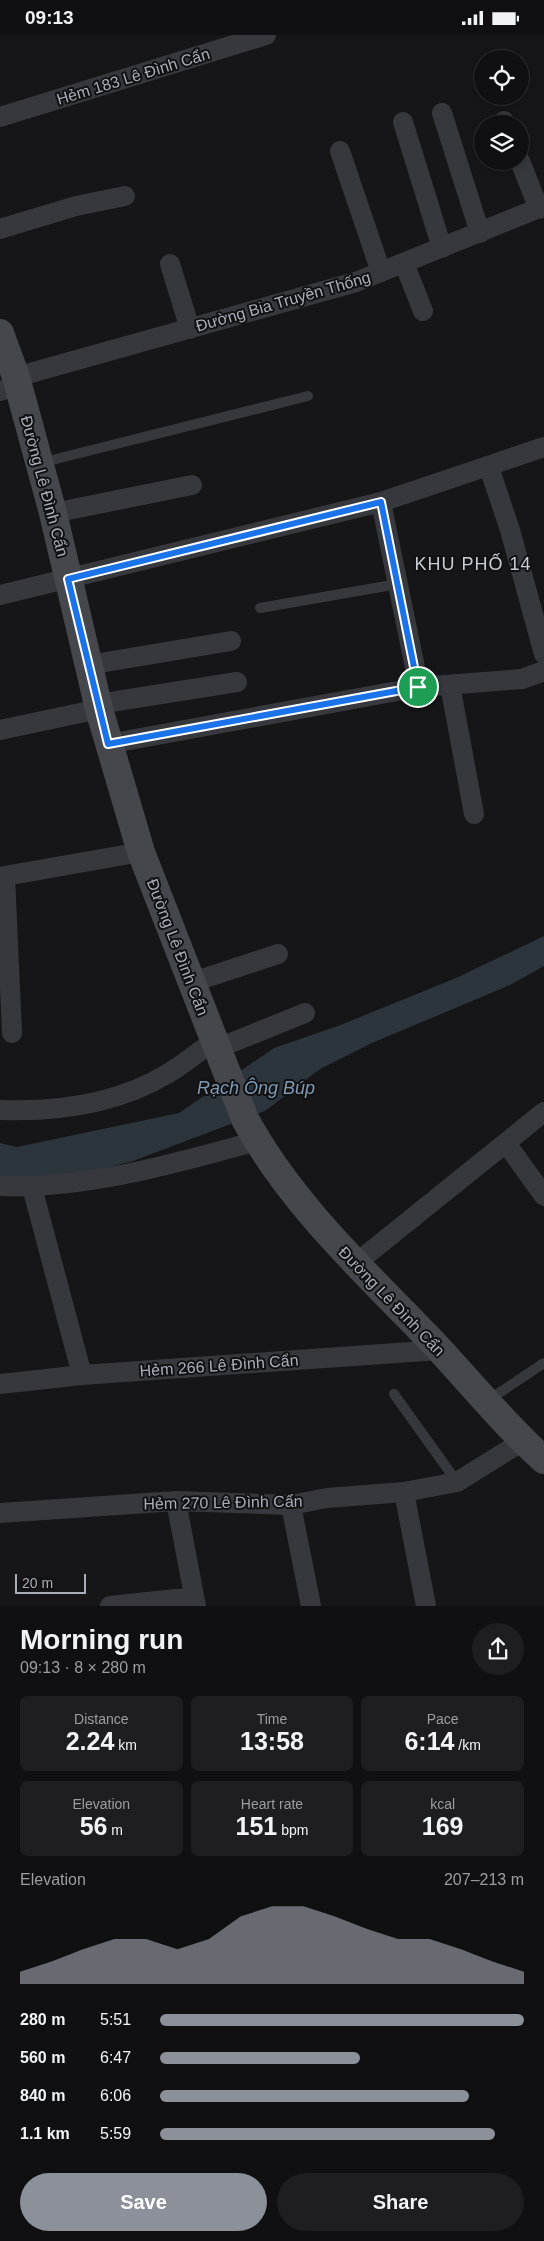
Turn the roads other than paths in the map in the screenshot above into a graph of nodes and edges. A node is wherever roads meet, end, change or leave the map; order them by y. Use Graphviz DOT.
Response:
graph roads {
  1 [pos="266,35"];
  2 [pos="442,113"];
  3 [pos="0,117"];
  4 [pos="403,122"];
  5 [pos="340,151"];
  6 [pos="524,170"];
  7 [pos="125,196"];
  8 [pos="541,207"];
  9 [pos="0,229"];
  10 [pos="480,233"];
  11 [pos="442,248"];
  12 [pos="404,263"];
  13 [pos="170,264"];
  14 [pos="381,272"];
  15 [pos="422,311"];
  16 [pos="190,329"];
  17 [pos="7,367"];
  18 [pos="308,396"];
  19 [pos="544,447"];
  20 [pos="39,463"];
  21 [pos="489,467"];
  22 [pos="192,485"];
  23 [pos="381,502"];
  24 [pos="53,513"];
  25 [pos="68,579"];
  26 [pos="398,584"];
  27 [pos="0,595"];
  28 [pos="260,608"];
  29 [pos="231,641"];
  30 [pos="544,654"];
  31 [pos="88,665"];
  32 [pos="544,671"];
  33 [pos="236,682"];
  34 [pos="450,685"];
  35 [pos="418,687"];
  36 [pos="98,707"];
  37 [pos="0,730"];
  38 [pos="108,744"];
  39 [pos="474,814"];
  40 [pos="141,852"];
  41 [pos="3,876"];
  42 [pos="278,954"];
  43 [pos="193,982"];
  44 [pos="305,1013"];
  45 [pos="12,1033"];
  46 [pos="216,1049"];
  47 [pos="0,1110"];
  48 [pos="544,1112"];
  49 [pos="251,1130"];
  50 [pos="506,1143"];
  51 [pos="0,1186"];
  52 [pos="32,1187"];
  53 [pos="544,1196"];
  54 [pos="355,1264"];
  55 [pos="439,1350"];
  56 [pos="544,1363"];
  57 [pos="82,1375"];
  58 [pos="0,1384"];
  59 [pos="394,1394"];
  60 [pos="486,1401"];
  61 [pos="523,1441"];
  62 [pos="544,1460"];
  63 [pos="457,1482"];
  64 [pos="404,1492"];
  65 [pos="176,1501"];
  66 [pos="291,1505"];
  67 [pos="0,1513"];
  68 [pos="195,1601"];
  69 [pos="110,1606"];
  70 [pos="311,1606"];
  71 [pos="426,1606"];
  1 -- 3 [label="street, Hẻm 183 Lê Đình Cẩn"];
  2 -- 10 [label="street"];
  4 -- 11 [label="street"];
  5 -- 14 [label="street"];
  6 -- 8 [label="street"];
  7 -- 9 [label="street"];
  8 -- 10 [label="street, Đường Bia Truyền Thống"];
  10 -- 11 [label="street, Đường Bia Truyền Thống"];
  11 -- 12 [label="street, Đường Bia Truyền Thống"];
  12 -- 14 [label="street, Đường Bia Truyền Thống"];
  12 -- 15 [label="street"];
  13 -- 16 [label="street"];
  14 -- 16 [label="street, Đường Bia Truyền Thống"];
  16 -- 17 [label="street, Đường Bia Truyền Thống"];
  17 -- 20 [label="street, Đường Lê Đình Cẩn"];
  18 -- 20 [label="lane"];
  19 -- 21 [label="street"];
  20 -- 24 [label="street, Đường Lê Đình Cẩn"];
  21 -- 23 [label="street"];
  21 -- 30 [label="street"];
  22 -- 24 [label="street"];
  23 -- 25 [label="street"];
  23 -- 26 [label="street"];
  24 -- 25 [label="street, Đường Lê Đình Cẩn"];
  25 -- 27 [label="street"];
  25 -- 31 [label="street, Đường Lê Đình Cẩn"];
  26 -- 28 [label="lane"];
  26 -- 35 [label="street"];
  29 -- 31 [label="street"];
  31 -- 36 [label="street, Đường Lê Đình Cẩn"];
  32 -- 34 [label="street"];
  33 -- 36 [label="street"];
  34 -- 35 [label="street"];
  34 -- 39 [label="street"];
  35 -- 38 [label="street"];
  36 -- 37 [label="street"];
  36 -- 38 [label="street, Đường Lê Đình Cẩn"];
  38 -- 40 [label="street, Đường Lê Đình Cẩn"];
  40 -- 41 [label="street"];
  40 -- 43 [label="street, Đường Lê Đình Cẩn"];
  41 -- 45 [label="street"];
  42 -- 43 [label="street"];
  43 -- 46 [label="street, Đường Lê Đình Cẩn"];
  44 -- 46 [label="street"];
  46 -- 47 [label="street"];
  46 -- 49 [label="street, Đường Lê Đình Cẩn"];
  48 -- 50 [label="street"];
  49 -- 52 [label="street"];
  49 -- 54 [label="street, Đường Lê Đình Cẩn"];
  50 -- 53 [label="street"];
  50 -- 54 [label="street"];
  51 -- 52 [label="street"];
  52 -- 57 [label="street"];
  54 -- 55 [label="street, Đường Lê Đình Cẩn"];
  55 -- 57 [label="street, Hẻm 266 Lê Đình Cẩn"];
  55 -- 60 [label="street, Đường Lê Đình Cẩn"];
  56 -- 60 [label="lane"];
  57 -- 58 [label="street, Hẻm 266 Lê Đình Cẩn"];
  59 -- 63 [label="lane"];
  60 -- 61 [label="street, Đường Lê Đình Cẩn"];
  61 -- 62 [label="street, Đường Lê Đình Cẩn"];
  61 -- 63 [label="street, Hẻm 270 Lê Đình Cẩn"];
  63 -- 64 [label="street, Hẻm 270 Lê Đình Cẩn"];
  64 -- 66 [label="street, Hẻm 270 Lê Đình Cẩn"];
  64 -- 71 [label="street"];
  65 -- 66 [label="street, Hẻm 270 Lê Đình Cẩn"];
  65 -- 67 [label="street, Hẻm 270 Lê Đình Cẩn"];
  65 -- 68 [label="street"];
  66 -- 70 [label="street"];
  68 -- 69 [label="street"];
}
